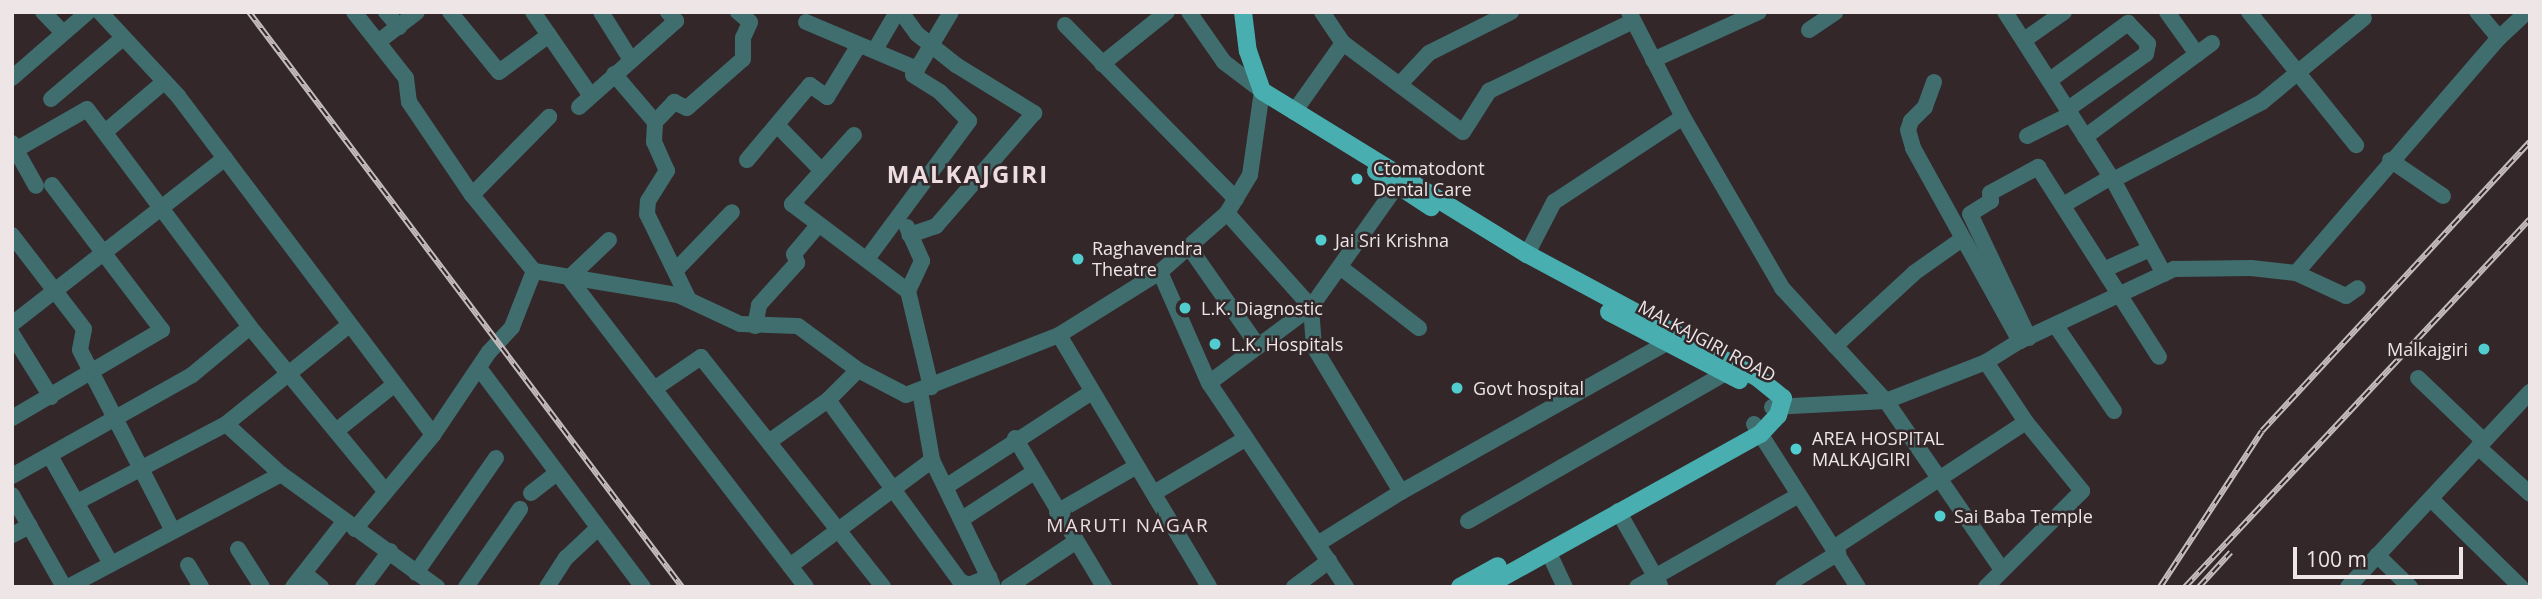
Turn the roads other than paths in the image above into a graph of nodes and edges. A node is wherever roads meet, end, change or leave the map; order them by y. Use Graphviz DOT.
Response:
graph roads {
  1 [pos="43,12"];
  2 [pos="88,12"];
  3 [pos="100,12"];
  4 [pos="354,12"];
  5 [pos="387,12"];
  6 [pos="417,12"];
  7 [pos="450,12"];
  8 [pos="533,12"];
  9 [pos="601,12"];
  10 [pos="668,12"];
  11 [pos="738,12"];
  12 [pos="899,12"];
  13 [pos="951,12"];
  14 [pos="1167,12"];
  15 [pos="1189,12"];
  16 [pos="1243,12"];
  17 [pos="1252,12"];
  18 [pos="1322,12"];
  19 [pos="1511,12"];
  20 [pos="1759,12"];
  21 [pos="1836,12"];
  22 [pos="2005,12"];
  23 [pos="2064,12"];
  24 [pos="2166,12"];
  25 [pos="2477,12"];
  26 [pos="2527,12"];
  27 [pos="2259,16"];
  28 [pos="1631,17"];
  29 [pos="2364,18"];
  30 [pos="806,22"];
  31 [pos="1065,25"];
  32 [pos="399,27"];
  33 [pos="1810,30"];
  34 [pos="63,33"];
  35 [pos="549,35"];
  36 [pos="123,38"];
  37 [pos="2499,38"];
  38 [pos="2024,40"];
  39 [pos="378,42"];
  40 [pos="933,43"];
  41 [pos="1343,43"];
  42 [pos="2212,43"];
  43 [pos="859,45"];
  44 [pos="876,48"];
  45 [pos="2197,54"];
  46 [pos="631,60"];
  47 [pos="1653,60"];
  48 [pos="1102,64"];
  49 [pos="1256,64"];
  50 [pos="956,65"];
  51 [pos="917,69"];
  52 [pos="614,74"];
  53 [pos="2298,74"];
  54 [pos="12,78"];
  55 [pos="2050,80"];
  56 [pos="164,82"];
  57 [pos="1934,82"];
  58 [pos="1401,85"];
  59 [pos="1262,91"];
  60 [pos="940,92"];
  61 [pos="51,99"];
  62 [pos="1294,112"];
  63 [pos="2070,112"];
  64 [pos="549,117"];
  65 [pos="1683,117"];
  66 [pos="655,122"];
  67 [pos="777,125"];
  68 [pos="105,132"];
  69 [pos="853,135"];
  70 [pos="2027,136"];
  71 [pos="2085,137"];
  72 [pos="1348,145"];
  73 [pos="2356,145"];
  74 [pos="13,148"];
  75 [pos="225,158"];
  76 [pos="747,160"];
  77 [pos="2390,160"];
  78 [pos="822,171"];
  79 [pos="2112,179"];
  80 [pos="1396,187"];
  81 [pos="472,195"];
  82 [pos="2443,196"];
  83 [pos="2070,201"];
  84 [pos="163,206"];
  85 [pos="1232,206"];
  86 [pos="732,212"];
  87 [pos="901,215"];
  88 [pos="818,225"];
  89 [pos="12,235"];
  90 [pos="910,235"];
  91 [pos="1962,239"];
  92 [pos="609,240"];
  93 [pos="1189,247"];
  94 [pos="2150,249"];
  95 [pos="104,251"];
  96 [pos="1527,254"];
  97 [pos="867,259"];
  98 [pos="1340,267"];
  99 [pos="2110,267"];
  100 [pos="677,269"];
  101 [pos="534,271"];
  102 [pos="1160,272"];
  103 [pos="2296,273"];
  104 [pos="2164,274"];
  105 [pos="569,278"];
  106 [pos="2357,288"];
  107 [pos="57,290"];
  108 [pos="908,291"];
  109 [pos="2118,296"];
  110 [pos="688,298"];
  111 [pos="1311,307"];
  112 [pos="12,324"];
  113 [pos="349,324"];
  114 [pos="755,326"];
  115 [pos="2056,326"];
  116 [pos="250,327"];
  117 [pos="1419,328"];
  118 [pos="12,334"];
  119 [pos="1059,335"];
  120 [pos="2024,340"];
  121 [pos="1665,344"];
  122 [pos="1258,346"];
  123 [pos="1835,346"];
  124 [pos="2160,357"];
  125 [pos="1986,362"];
  126 [pos="479,368"];
  127 [pos="858,370"];
  128 [pos="287,371"];
  129 [pos="92,374"];
  130 [pos="1724,374"];
  131 [pos="2418,378"];
  132 [pos="1209,383"];
  133 [pos="395,384"];
  134 [pos="653,389"];
  135 [pos="926,389"];
  136 [pos="1092,392"];
  137 [pos="2530,392"];
  138 [pos="51,397"];
  139 [pos="828,400"];
  140 [pos="1886,401"];
  141 [pos="1777,408"];
  142 [pos="2115,411"];
  143 [pos="12,418"];
  144 [pos="118,418"];
  145 [pos="2026,422"];
  146 [pos="226,425"];
  147 [pos="1757,429"];
  148 [pos="335,431"];
  149 [pos="433,435"];
  150 [pos="1014,439"];
  151 [pos="1245,439"];
  152 [pos="770,441"];
  153 [pos="2481,444"];
  154 [pos="50,456"];
  155 [pos="496,458"];
  156 [pos="932,460"];
  157 [pos="1137,466"];
  158 [pos="142,467"];
  159 [pos="1034,472"];
  160 [pos="557,473"];
  161 [pos="281,474"];
  162 [pos="12,476"];
  163 [pos="1942,478"];
  164 [pos="947,485"];
  165 [pos="892,487"];
  166 [pos="385,491"];
  167 [pos="1401,492"];
  168 [pos="531,493"];
  169 [pos="1154,493"];
  170 [pos="2530,494"];
  171 [pos="12,495"];
  172 [pos="1799,495"];
  173 [pos="2431,499"];
  174 [pos="77,502"];
  175 [pos="520,509"];
  176 [pos="1618,511"];
  177 [pos="1057,512"];
  178 [pos="962,519"];
  179 [pos="1468,521"];
  180 [pos="30,526"];
  181 [pos="350,526"];
  182 [pos="598,527"];
  183 [pos="837,528"];
  184 [pos="1577,528"];
  185 [pos="173,531"];
  186 [pos="12,535"];
  187 [pos="1075,542"];
  188 [pos="1319,543"];
  189 [pos="238,549"];
  190 [pos="1836,550"];
  191 [pos="390,551"];
  192 [pos="1548,551"];
  193 [pos="2377,555"];
  194 [pos="1329,561"];
  195 [pos="110,562"];
  196 [pos="188,565"];
  197 [pos="790,566"];
  198 [pos="2003,570"];
  199 [pos="305,574"];
  200 [pos="425,581"];
  201 [pos="991,582"];
  202 [pos="1658,582"];
  203 [pos="66,587"];
  204 [pos="201,587"];
  205 [pos="262,587"];
  206 [pos="293,587"];
  207 [pos="321,587"];
  208 [pos="363,587"];
  209 [pos="466,587"];
  210 [pos="547,587"];
  211 [pos="643,587"];
  212 [pos="806,587"];
  213 [pos="883,587"];
  214 [pos="1008,587"];
  215 [pos="1104,587"];
  216 [pos="1209,587"];
  217 [pos="1294,587"];
  218 [pos="1346,587"];
  219 [pos="1460,587"];
  220 [pos="1485,587"];
  221 [pos="1565,587"];
  222 [pos="1637,587"];
  223 [pos="1783,587"];
  224 [pos="1858,587"];
  225 [pos="1986,587"];
  226 [pos="2348,587"];
  227 [pos="2410,587"];
  228 [pos="2521,587"];
  1 -- 34 [label="street"];
  2 -- 34 [label="street"];
  3 -- 36 [label="street"];
  4 -- 39 [label="street"];
  5 -- 32 [label="street"];
  6 -- 32 [label="street"];
  7 -- 35 [label="street"];
  8 -- 35 [label="street"];
  9 -- 46 [label="street"];
  10 -- 46 [label="street"];
  11 -- 66 [label="street"];
  12 -- 40 [label="street"];
  12 -- 44 [label="street"];
  13 -- 40 [label="street"];
  14 -- 48 [label="street"];
  15 -- 59 [label="street"];
  16 -- 49 [label="main road"];
  17 -- 49 [label="main road"];
  18 -- 41 [label="street"];
  19 -- 58 [label="street"];
  20 -- 47 [label="street"];
  21 -- 33 [label="street"];
  22 -- 38 [label="street"];
  23 -- 38 [label="street"];
  24 -- 45 [label="street"];
  25 -- 37 [label="street"];
  26 -- 37 [label="street"];
  27 -- 53 [label="street"];
  28 -- 47 [label="street"];
  28 -- 58 [label="street"];
  29 -- 53 [label="street"];
  30 -- 43 [label="street"];
  31 -- 48 [label="street"];
  32 -- 39 [label="street"];
  34 -- 54 [label="street"];
  35 -- 52 [label="street"];
  36 -- 56 [label="street"];
  36 -- 61 [label="street"];
  37 -- 77 [label="street"];
  38 -- 55 [label="street"];
  39 -- 81 [label="street"];
  40 -- 50 [label="street"];
  40 -- 51 [label="street"];
  41 -- 58 [label="street"];
  41 -- 62 [label="street"];
  42 -- 45 [label="street"];
  43 -- 44 [label="street"];
  43 -- 67 [label="street"];
  44 -- 51 [label="street"];
  45 -- 71 [label="street"];
  46 -- 52 [label="street"];
  47 -- 65 [label="street"];
  48 -- 85 [label="street"];
  49 -- 59 [label="main road"];
  50 -- 60 [label="street"];
  50 -- 90 [label="street"];
  51 -- 60 [label="street"];
  52 -- 66 [label="street"];
  53 -- 73 [label="street"];
  53 -- 79 [label="street"];
  55 -- 63 [label="street"];
  55 -- 63 [label="street"];
  56 -- 68 [label="street"];
  56 -- 75 [label="street"];
  57 -- 91 [label="street"];
  59 -- 62 [label="main road, MALKAJGIRI ROAD"];
  59 -- 85 [label="street"];
  60 -- 87 [label="street"];
  62 -- 72 [label="main road, MALKAJGIRI ROAD"];
  63 -- 70 [label="street"];
  63 -- 71 [label="street"];
  64 -- 81 [label="street"];
  65 -- 96 [label="street"];
  65 -- 123 [label="street"];
  66 -- 100 [label="street"];
  67 -- 76 [label="street"];
  67 -- 78 [label="street"];
  68 -- 74 [label="street"];
  68 -- 84 [label="street"];
  69 -- 78 [label="street"];
  71 -- 79 [label="street"];
  72 -- 80 [label="main road, MALKAJGIRI ROAD"];
  72 -- 96 [label="main road, MALKAJGIRI ROAD"];
  74 -- 95 [label="street"];
  75 -- 84 [label="street"];
  75 -- 113 [label="street"];
  77 -- 82 [label="street"];
  77 -- 103 [label="street"];
  78 -- 88 [label="street"];
  79 -- 83 [label="street"];
  79 -- 94 [label="street"];
  80 -- 98 [label="street"];
  80 -- 121 [label="main road, MALKAJGIRI ROAD"];
  81 -- 101 [label="street"];
  84 -- 95 [label="street"];
  84 -- 116 [label="street"];
  85 -- 93 [label="street"];
  85 -- 111 [label="street"];
  86 -- 100 [label="street"];
  87 -- 90 [label="street"];
  87 -- 97 [label="street"];
  88 -- 97 [label="street"];
  88 -- 114 [label="street"];
  89 -- 107 [label="street"];
  90 -- 108 [label="street"];
  91 -- 120 [label="street"];
  91 -- 123 [label="street"];
  92 -- 105 [label="street"];
  93 -- 102 [label="street"];
  93 -- 122 [label="street"];
  94 -- 99 [label="street"];
  94 -- 104 [label="street"];
  95 -- 107 [label="street"];
  95 -- 129 [label="street"];
  96 -- 141 [label="main road, MALKAJGIRI ROAD"];
  97 -- 108 [label="street"];
  98 -- 111 [label="street"];
  98 -- 117 [label="street"];
  100 -- 110 [label="street"];
  101 -- 105 [label="street"];
  101 -- 126 [label="street"];
  102 -- 119 [label="street"];
  102 -- 132 [label="street"];
  103 -- 104 [label="street"];
  103 -- 106 [label="street"];
  104 -- 109 [label="street"];
  105 -- 110 [label="street"];
  105 -- 134 [label="street"];
  107 -- 112 [label="street"];
  107 -- 129 [label="street"];
  108 -- 135 [label="street"];
  109 -- 115 [label="street"];
  109 -- 120 [label="street"];
  109 -- 124 [label="street"];
  110 -- 114 [label="street"];
  111 -- 122 [label="street"];
  111 -- 167 [label="street"];
  113 -- 128 [label="street"];
  113 -- 133 [label="street"];
  114 -- 127 [label="street"];
  115 -- 120 [label="street"];
  115 -- 142 [label="street"];
  116 -- 128 [label="street"];
  116 -- 144 [label="street"];
  118 -- 138 [label="street"];
  119 -- 135 [label="street"];
  119 -- 136 [label="street"];
  120 -- 125 [label="street"];
  121 -- 130 [label="main road, MALKAJGIRI ROAD"];
  121 -- 167 [label="street"];
  122 -- 132 [label="street"];
  123 -- 140 [label="street"];
  125 -- 140 [label="street"];
  125 -- 145 [label="street"];
  126 -- 149 [label="street"];
  126 -- 160 [label="street"];
  127 -- 135 [label="street"];
  127 -- 139 [label="street"];
  128 -- 146 [label="street"];
  128 -- 148 [label="street"];
  129 -- 138 [label="street"];
  129 -- 144 [label="street"];
  130 -- 141 [label="main road, MALKAJGIRI ROAD"];
  130 -- 179 [label="street"];
  131 -- 153 [label="street"];
  132 -- 151 [label="street"];
  133 -- 148 [label="street"];
  133 -- 149 [label="street"];
  134 -- 152 [label="street"];
  134 -- 197 [label="street"];
  135 -- 156 [label="street"];
  136 -- 150 [label="street"];
  136 -- 157 [label="street"];
  137 -- 153 [label="street"];
  138 -- 143 [label="street"];
  139 -- 152 [label="street"];
  139 -- 165 [label="street"];
  140 -- 141 [label="street"];
  140 -- 163 [label="street"];
  141 -- 147 [label="main road, MALKAJGIRI ROAD"];
  144 -- 154 [label="street"];
  144 -- 158 [label="street"];
  145 -- 163 [label="street"];
  145 -- 198 [label="street"];
  146 -- 158 [label="street"];
  146 -- 161 [label="street"];
  147 -- 172 [label="street"];
  147 -- 176 [label="main road, MALKAJGIRI ROAD"];
  147 -- 184 [label="main road, MALKAJGIRI ROAD"];
  148 -- 166 [label="street"];
  149 -- 166 [label="street"];
  150 -- 159 [label="street"];
  150 -- 164 [label="street"];
  151 -- 169 [label="street"];
  151 -- 188 [label="street"];
  152 -- 183 [label="street"];
  153 -- 170 [label="street"];
  153 -- 173 [label="street"];
  154 -- 162 [label="street"];
  154 -- 174 [label="street"];
  155 -- 200 [label="street"];
  156 -- 164 [label="street"];
  156 -- 165 [label="street"];
  157 -- 169 [label="street"];
  157 -- 177 [label="street"];
  158 -- 174 [label="street"];
  158 -- 185 [label="street"];
  159 -- 177 [label="street"];
  159 -- 178 [label="street"];
  160 -- 168 [label="street"];
  160 -- 182 [label="street"];
  161 -- 181 [label="street"];
  161 -- 185 [label="street"];
  163 -- 190 [label="street"];
  163 -- 198 [label="street"];
  164 -- 178 [label="street"];
  165 -- 183 [label="street"];
  165 -- 201 [label="street"];
  166 -- 181 [label="street"];
  167 -- 188 [label="street"];
  169 -- 216 [label="street"];
  171 -- 180 [label="street"];
  172 -- 190 [label="street"];
  172 -- 202 [label="street"];
  173 -- 193 [label="street"];
  173 -- 228 [label="street"];
  174 -- 195 [label="street"];
  175 -- 209 [label="street"];
  176 -- 184 [label="main road, MALKAJGIRI ROAD"];
  176 -- 202 [label="street"];
  177 -- 187 [label="street"];
  178 -- 201 [label="street"];
  180 -- 186 [label="street"];
  180 -- 203 [label="street"];
  181 -- 191 [label="street"];
  181 -- 199 [label="street"];
  182 -- 210 [label="street"];
  182 -- 211 [label="street"];
  183 -- 197 [label="street"];
  183 -- 213 [label="street"];
  184 -- 192 [label="main road, MALKAJGIRI ROAD"];
  184 -- 219 [label="main road, MALKAJGIRI ROAD"];
  185 -- 195 [label="street"];
  187 -- 214 [label="street"];
  187 -- 215 [label="street"];
  188 -- 194 [label="street"];
  189 -- 205 [label="street"];
  190 -- 223 [label="street"];
  190 -- 224 [label="street"];
  191 -- 200 [label="street"];
  191 -- 208 [label="street"];
  192 -- 220 [label="main road, MALKAJGIRI ROAD"];
  192 -- 221 [label="street"];
  193 -- 226 [label="street"];
  193 -- 227 [label="street"];
  194 -- 217 [label="street"];
  194 -- 218 [label="street"];
  195 -- 203 [label="street"];
  196 -- 204 [label="street"];
  197 -- 212 [label="street"];
  198 -- 225 [label="street"];
  199 -- 206 [label="street"];
  199 -- 207 [label="street"];
  202 -- 222 [label="street"];
}
